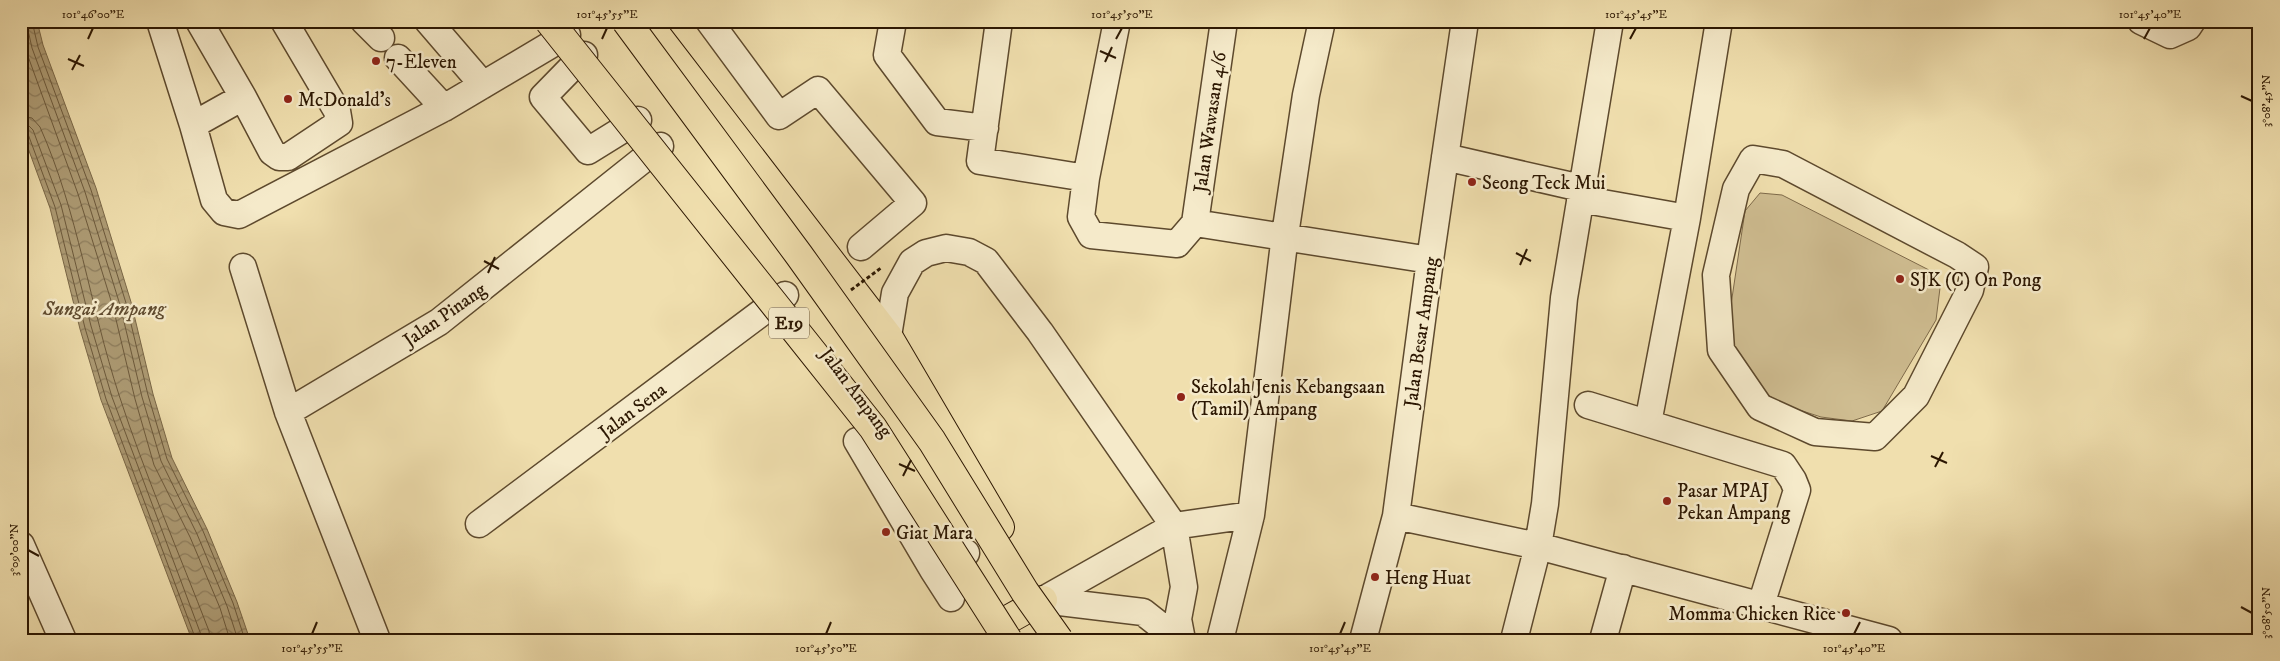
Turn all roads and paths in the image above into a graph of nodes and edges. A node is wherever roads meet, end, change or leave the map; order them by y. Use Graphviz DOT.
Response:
graph roads {
  1 [pos="160,21"];
  2 [pos="199,21"];
  3 [pos="284,21"];
  4 [pos="428,21"];
  5 [pos="626,21"];
  6 [pos="646,21"];
  7 [pos="709,21"];
  8 [pos="893,21"];
  9 [pos="999,21"];
  10 [pos="1117,21"];
  11 [pos="1224,21"];
  12 [pos="1322,21"];
  13 [pos="1465,21"];
  14 [pos="1610,21"];
  15 [pos="1719,21"];
  16 [pos="2141,21"];
  17 [pos="2192,21"];
  18 [pos="564,33"];
  19 [pos="398,58"];
  20 [pos="483,85"];
  21 [pos="243,97"];
  22 [pos="444,108"];
  23 [pos="638,120"];
  24 [pos="193,125"];
  25 [pos="984,128"];
  26 [pos="660,146"];
  27 [pos="1445,156"];
  28 [pos="1086,178"];
  29 [pos="1581,194"];
  30 [pos="1687,218"];
  31 [pos="1195,223"];
  32 [pos="1285,235"];
  33 [pos="861,248"];
  34 [pos="1430,260"];
  35 [pos="1678,264"];
  36 [pos="243,267"];
  37 [pos="1716,275"];
  38 [pos="785,295"];
  39 [pos="888,336"];
  40 [pos="1588,405"];
  41 [pos="288,412"];
  42 [pos="1648,423"];
  43 [pos="857,441"];
  44 [pos="1251,514"];
  45 [pos="1396,516"];
  46 [pos="480,524"];
  47 [pos="1174,526"];
  48 [pos="21,545"];
  49 [pos="1538,546"];
  50 [pos="966,553"];
  51 [pos="1623,568"];
  52 [pos="933,570"];
  53 [pos="951,598"];
  54 [pos="1043,600"];
  55 [pos="1761,605"];
  56 [pos="1013,633"];
  57 [pos="62,640"];
  58 [pos="377,640"];
  59 [pos="1059,640"];
  60 [pos="1068,640"];
  61 [pos="1172,640"];
  62 [pos="1182,640"];
  63 [pos="1220,640"];
  64 [pos="1363,640"];
  65 [pos="1514,640"];
  66 [pos="1603,640"];
  67 [pos="1889,640"];
  1 -- 24 [label="street"];
  2 -- 21 [label="street"];
  3 -- 21 [label="street"];
  4 -- 20 [label="street"];
  5 -- 59 [label="main road, E19, bridge"];
  6 -- 39 [label="main road"];
  7 -- 33 [label="street"];
  8 -- 25 [label="street"];
  9 -- 25 [label="street"];
  10 -- 28 [label="street"];
  11 -- 31 [label="street, Jalan Wawasan 4/6"];
  12 -- 32 [label="street"];
  13 -- 27 [label="street, Jalan Besar Ampang"];
  14 -- 29 [label="street"];
  15 -- 30 [label="street"];
  16 -- 17 [label="street"];
  18 -- 20 [label="street"];
  18 -- 23 [label="main road, Jalan Ampang"];
  18 -- 23 [label="street"];
  18 -- 56 [label="main road, E19, bridge"];
  19 -- 22 [label="street"];
  20 -- 22 [label="street"];
  21 -- 24 [label="street"];
  22 -- 24 [label="street"];
  23 -- 26 [label="main road, Jalan Ampang"];
  25 -- 28 [label="street"];
  26 -- 38 [label="main road, Jalan Ampang"];
  26 -- 41 [label="street, Jalan Pinang"];
  27 -- 29 [label="street"];
  27 -- 34 [label="street, Jalan Besar Ampang"];
  28 -- 31 [label="street"];
  29 -- 30 [label="street"];
  29 -- 49 [label="street"];
  30 -- 35 [label="street"];
  31 -- 32 [label="street"];
  32 -- 34 [label="street"];
  32 -- 44 [label="street"];
  34 -- 45 [label="street, Jalan Besar Ampang"];
  35 -- 37 [label="street"];
  35 -- 42 [label="street"];
  36 -- 41 [label="street"];
  37 -- 37 [label="street"];
  38 -- 46 [label="street, Jalan Sena"];
  38 -- 50 [label="main road, Jalan Ampang"];
  39 -- 47 [label="street"];
  39 -- 54 [label="main road"];
  40 -- 42 [label="street"];
  41 -- 58 [label="street"];
  42 -- 55 [label="street"];
  43 -- 52 [label="street"];
  44 -- 47 [label="street"];
  44 -- 63 [label="street"];
  45 -- 49 [label="street"];
  45 -- 64 [label="street, Jalan Besar Ampang"];
  47 -- 54 [label="street"];
  47 -- 62 [label="street"];
  48 -- 57 [label="street"];
  49 -- 51 [label="street"];
  49 -- 65 [label="street"];
  50 -- 52 [label="street"];
  50 -- 56 [label="main road, Jalan Ampang"];
  51 -- 55 [label="street"];
  51 -- 66 [label="street"];
  52 -- 53 [label="street"];
  54 -- 56 [label="main road"];
  54 -- 60 [label="main road"];
  54 -- 61 [label="street"];
  55 -- 67 [label="street"];
}
